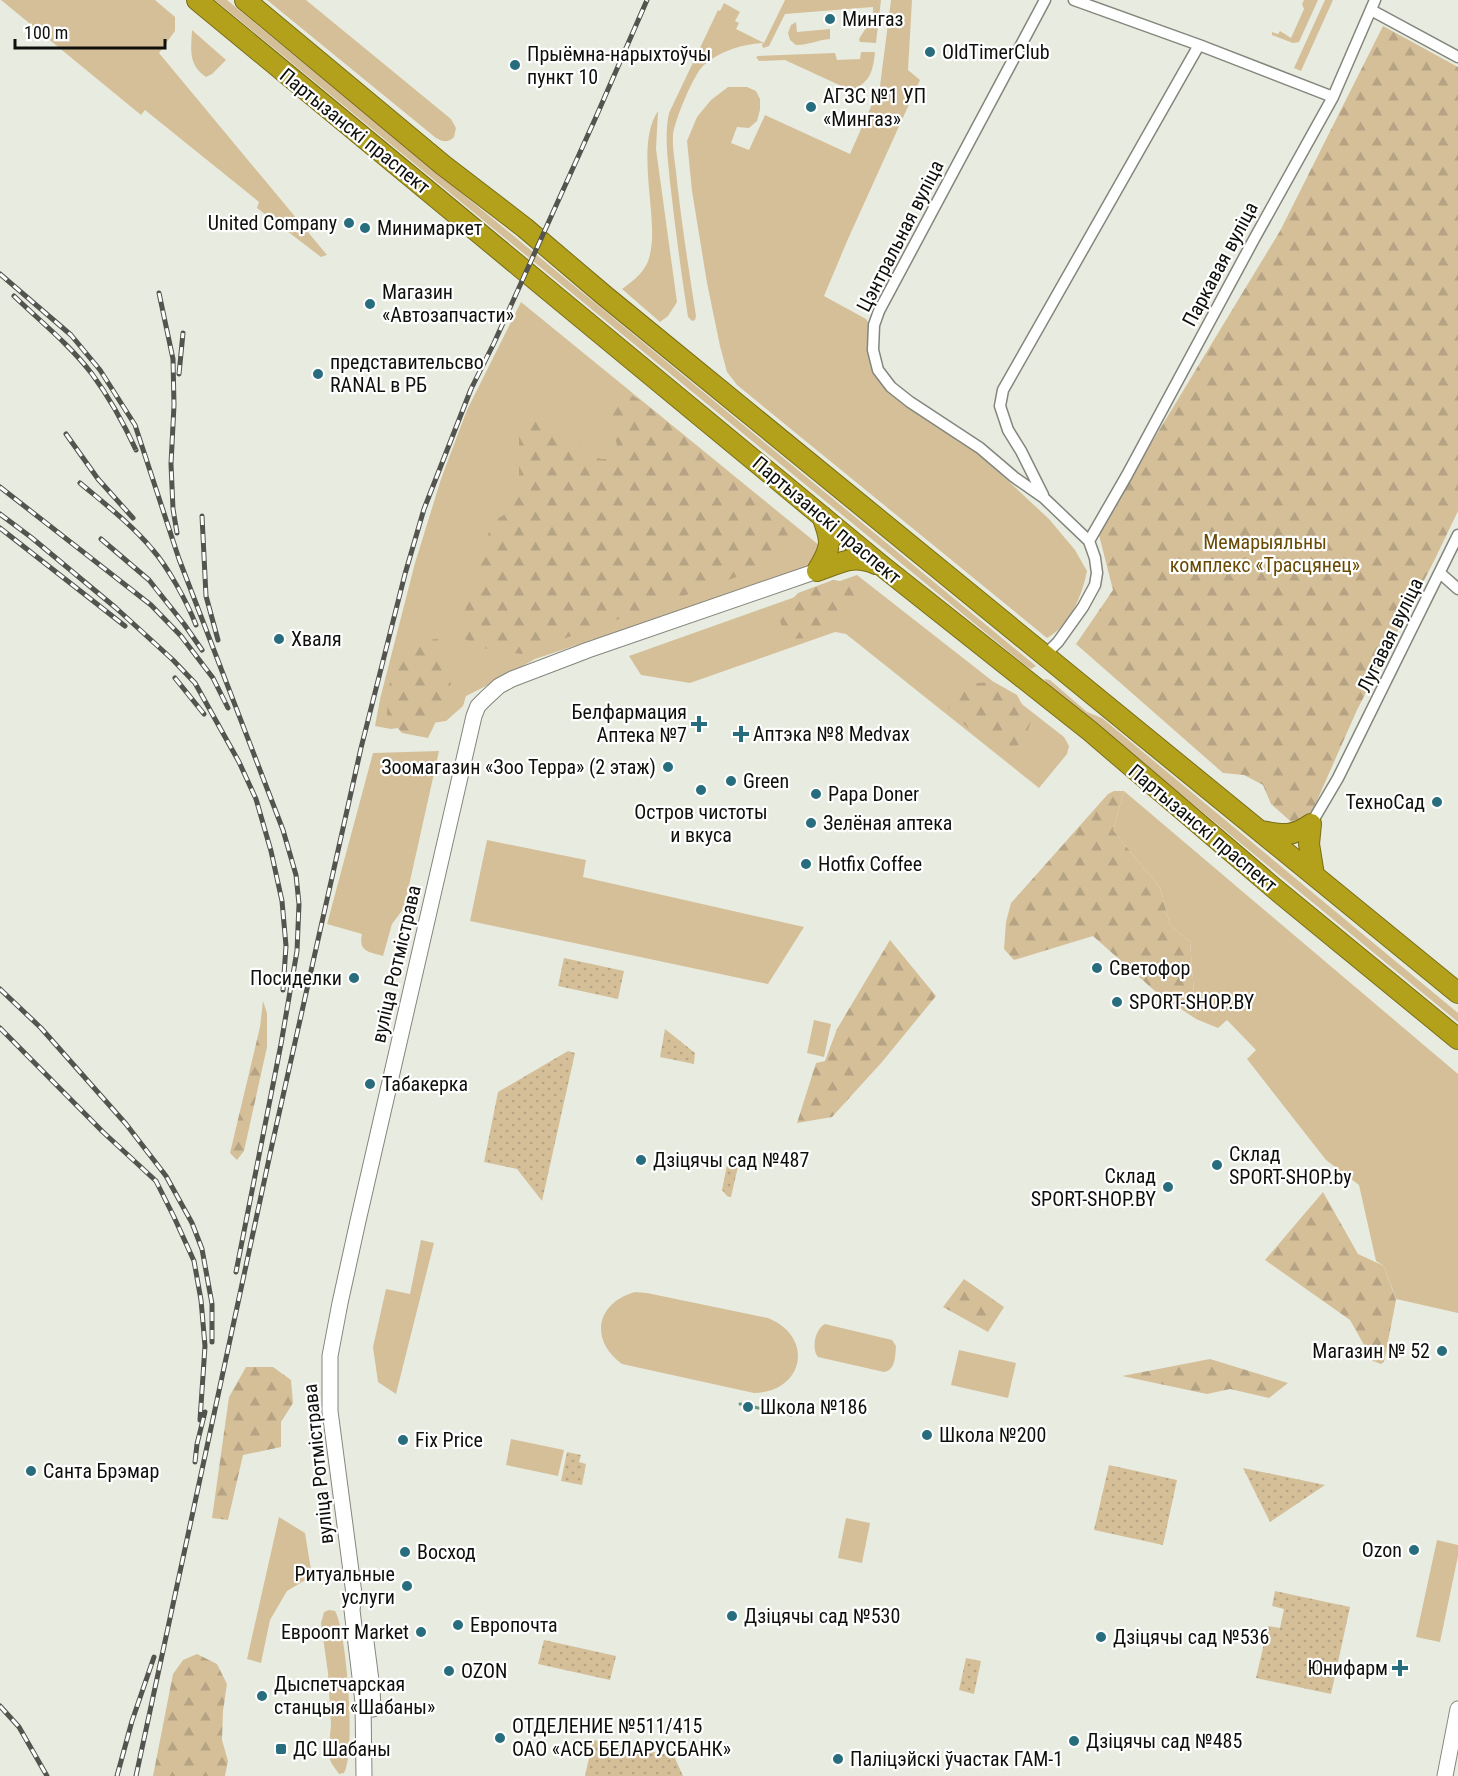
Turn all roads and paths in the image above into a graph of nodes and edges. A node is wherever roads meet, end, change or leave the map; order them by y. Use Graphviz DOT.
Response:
graph roads {
  1 [pos="197,0"];
  2 [pos="245,0"];
  3 [pos="1045,0"];
  4 [pos="1074,0"];
  5 [pos="1373,5"];
  6 [pos="1199,45"];
  7 [pos="1458,57"];
  8 [pos="1333,97"];
  9 [pos="1044,498"];
  10 [pos="822,516"];
  11 [pos="1458,535"];
  12 [pos="1089,541"];
  13 [pos="882,566"];
  14 [pos="817,571"];
  15 [pos="1440,573"];
  16 [pos="1458,589"];
  17 [pos="1046,658"];
  18 [pos="1029,682"];
  19 [pos="1311,824"];
  20 [pos="1261,831"];
  21 [pos="1314,875"];
  22 [pos="1458,993"];
  23 [pos="1458,1039"];
  24 [pos="354,1594"];
  25 [pos="1458,1709"];
  26 [pos="364,1776"];
  27 [pos="370,1776"];
  28 [pos="1445,1776"];
  1 -- 10 [label="highway, Партызанскі праспект"];
  2 -- 17 [label="highway, Партызанскі праспект"];
  3 -- 9 [label="street, Цэнтральная вуліца"];
  4 -- 6 [label="street"];
  5 -- 7 [label="street"];
  5 -- 8 [label="street, Паркавая вуліца"];
  6 -- 8 [label="street"];
  6 -- 9 [label="street, Цэнтральная вуліца"];
  8 -- 12 [label="street, Паркавая вуліца"];
  9 -- 12 [label="street, Цэнтральная вуліца"];
  10 -- 13 [label="highway, Партызанскі праспект"];
  10 -- 14 [label="highway"];
  11 -- 15 [label="street, Лугавая вуліца"];
  12 -- 17 [label="street"];
  13 -- 14 [label="highway"];
  13 -- 18 [label="highway, Партызанскі праспект"];
  14 -- 24 [label="street, вуліца Ротмістрава"];
  15 -- 16 [label="street, Лугавая вуліца"];
  15 -- 19 [label="street, Лугавая вуліца"];
  17 -- 18 [label="highway"];
  17 -- 20 [label="highway, Партызанскі праспект"];
  18 -- 23 [label="highway, Партызанскі праспект"];
  19 -- 20 [label="highway"];
  19 -- 21 [label="highway"];
  20 -- 21 [label="highway, Партызанскі праспект"];
  21 -- 22 [label="highway, Партызанскі праспект"];
  24 -- 26 [label="street, вуліца Ротмістрава"];
  24 -- 27 [label="street, вуліца Ротмістрава"];
  25 -- 28 [label="street"];
}
